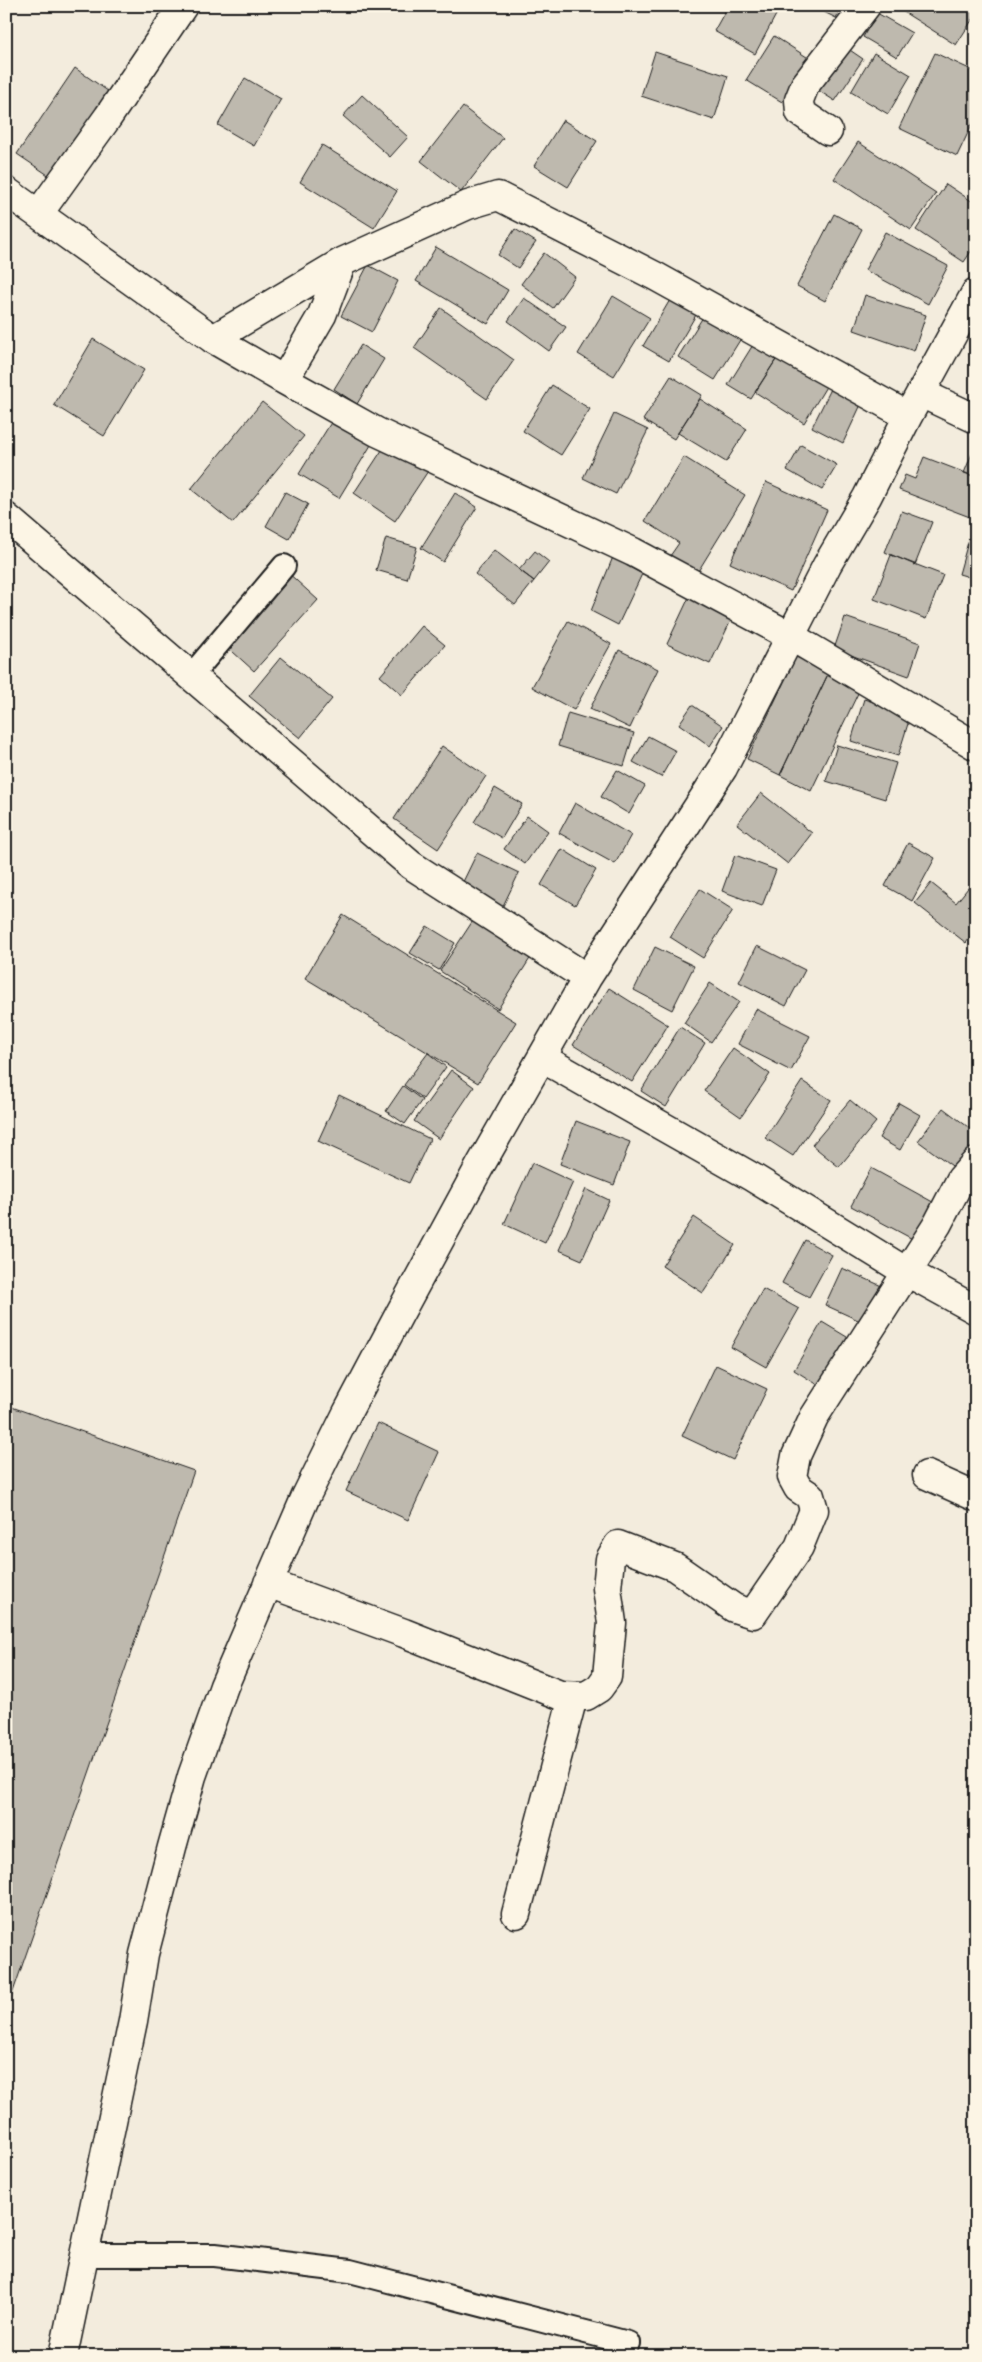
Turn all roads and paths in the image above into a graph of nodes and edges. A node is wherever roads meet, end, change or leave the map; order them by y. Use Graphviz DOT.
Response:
graph roads {
  1 [pos="184,6"];
  2 [pos="866,6"];
  3 [pos="828,131"];
  4 [pos="6,191"];
  5 [pos="39,212"];
  6 [pos="342,262"];
  7 [pos="976,292"];
  8 [pos="213,339"];
  9 [pos="284,380"];
  10 [pos="914,404"];
  11 [pos="976,419"];
  12 [pos="6,517"];
  13 [pos="284,566"];
  14 [pos="792,637"];
  15 [pos="191,676"];
  16 [pos="976,746"];
  17 [pos="587,978"];
  18 [pos="542,1058"];
  19 [pos="976,1162"];
  20 [pos="905,1271"];
  21 [pos="976,1310"];
  22 [pos="927,1475"];
  23 [pos="976,1498"];
  24 [pos="268,1583"];
  25 [pos="573,1697"];
  26 [pos="516,1914"];
  27 [pos="85,2255"];
  28 [pos="628,2343"];
  29 [pos="63,2356"];
  1 -- 5 [label="street"];
  2 -- 3 [label="street"];
  4 -- 5 [label="street"];
  5 -- 8 [label="street"];
  6 -- 8 [label="street"];
  6 -- 9 [label="street"];
  6 -- 10 [label="street"];
  7 -- 10 [label="street"];
  8 -- 9 [label="street"];
  9 -- 14 [label="street"];
  10 -- 11 [label="street"];
  10 -- 14 [label="street"];
  12 -- 15 [label="street"];
  13 -- 15 [label="lane"];
  14 -- 16 [label="street"];
  14 -- 17 [label="street"];
  15 -- 17 [label="street"];
  17 -- 18 [label="street"];
  18 -- 20 [label="street"];
  18 -- 24 [label="street"];
  19 -- 20 [label="street"];
  20 -- 21 [label="street"];
  20 -- 25 [label="street"];
  22 -- 23 [label="street"];
  24 -- 25 [label="street"];
  24 -- 27 [label="street"];
  25 -- 26 [label="street"];
  27 -- 28 [label="lane"];
  27 -- 29 [label="street"];
}
